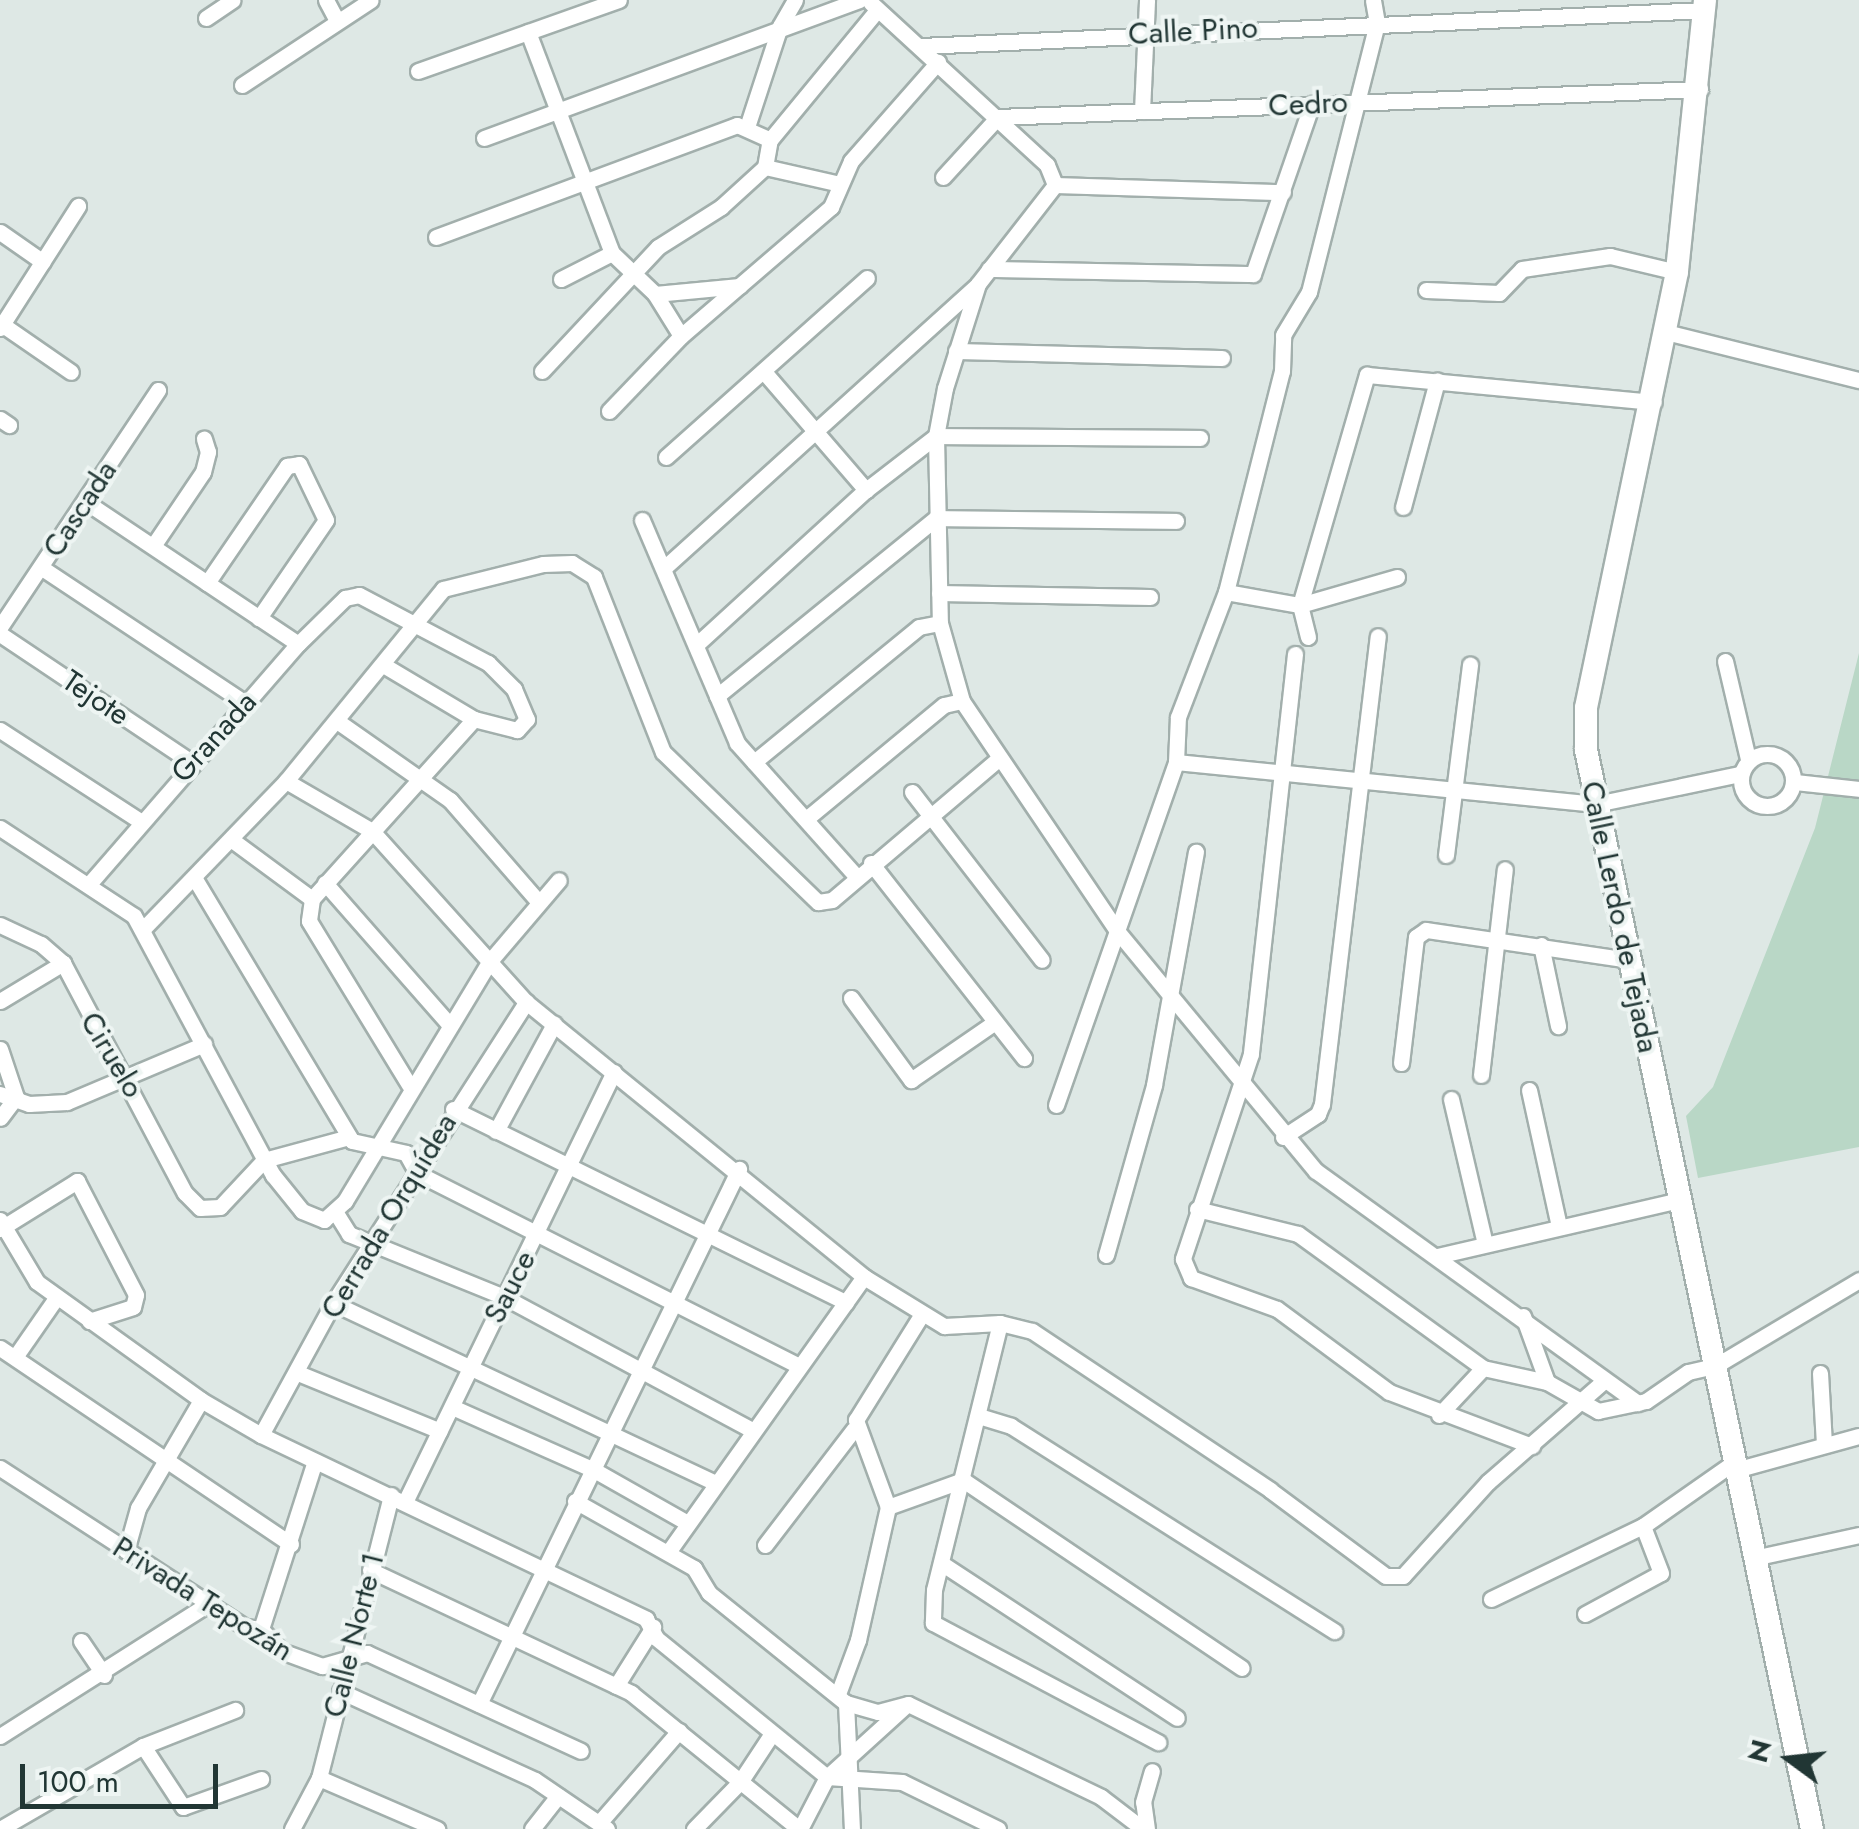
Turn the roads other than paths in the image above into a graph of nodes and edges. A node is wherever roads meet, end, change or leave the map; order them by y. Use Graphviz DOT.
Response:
graph roads {
  1 [pos="233,0"];
  2 [pos="326,0"];
  3 [pos="371,0"];
  4 [pos="619,0"];
  5 [pos="795,0"];
  6 [pos="858,0"];
  7 [pos="1147,0"];
  8 [pos="1373,0"];
  9 [pos="873,5"];
  10 [pos="1705,5"];
  11 [pos="206,18"];
  12 [pos="337,21"];
  13 [pos="1377,23"];
  14 [pos="780,26"];
  15 [pos="528,32"];
  16 [pos="1145,32"];
  17 [pos="921,46"];
  18 [pos="938,62"];
  19 [pos="418,71"];
  20 [pos="242,85"];
  21 [pos="1700,90"];
  22 [pos="1355,101"];
  23 [pos="1312,104"];
  24 [pos="1142,110"];
  25 [pos="559,112"];
  26 [pos="998,116"];
  27 [pos="748,124"];
  28 [pos="484,138"];
  29 [pos="770,140"];
  30 [pos="765,167"];
  31 [pos="943,177"];
  32 [pos="584,182"];
  33 [pos="840,184"];
  34 [pos="1055,185"];
  35 [pos="1282,192"];
  36 [pos="78,206"];
  37 [pos="0,232"];
  38 [pos="436,238"];
  39 [pos="612,253"];
  40 [pos="43,262"];
  41 [pos="990,268"];
  42 [pos="1677,272"];
  43 [pos="635,278"];
  44 [pos="867,278"];
  45 [pos="561,279"];
  46 [pos="978,284"];
  47 [pos="740,286"];
  48 [pos="1426,290"];
  49 [pos="655,294"];
  50 [pos="1,325"];
  51 [pos="1666,332"];
  52 [pos="681,336"];
  53 [pos="956,351"];
  54 [pos="1222,358"];
  55 [pos="542,371"];
  56 [pos="71,372"];
  57 [pos="765,373"];
  58 [pos="1859,380"];
  59 [pos="1437,381"];
  60 [pos="158,390"];
  61 [pos="1654,402"];
  62 [pos="609,411"];
  63 [pos="816,433"];
  64 [pos="936,436"];
  65 [pos="1200,438"];
  66 [pos="204,439"];
  67 [pos="666,458"];
  68 [pos="866,490"];
  69 [pos="86,502"];
  70 [pos="1402,507"];
  71 [pos="936,518"];
  72 [pos="642,520"];
  73 [pos="1176,521"];
  74 [pos="152,546"];
  75 [pos="42,568"];
  76 [pos="664,568"];
  77 [pos="1397,577"];
  78 [pos="207,583"];
  79 [pos="1226,592"];
  80 [pos="939,593"];
  81 [pos="1150,597"];
  82 [pos="1300,604"];
  83 [pos="258,618"];
  84 [pos="940,623"];
  85 [pos="415,625"];
  86 [pos="0,630"];
  87 [pos="1308,636"];
  88 [pos="1378,636"];
  89 [pos="298,644"];
  90 [pos="696,645"];
  91 [pos="1295,654"];
  92 [pos="1724,662"];
  93 [pos="1470,665"];
  94 [pos="384,666"];
  95 [pos="717,696"];
  96 [pos="962,701"];
  97 [pos="245,703"];
  98 [pos="474,718"];
  99 [pos="337,721"];
  100 [pos="0,730"];
  101 [pos="1748,759"];
  102 [pos="997,760"];
  103 [pos="191,762"];
  104 [pos="754,762"];
  105 [pos="1176,762"];
  106 [pos="1281,774"];
  107 [pos="1739,774"];
  108 [pos="422,776"];
  109 [pos="286,781"];
  110 [pos="1359,782"];
  111 [pos="1795,782"];
  112 [pos="1859,789"];
  113 [pos="912,792"];
  114 [pos="1454,792"];
  115 [pos="1596,804"];
  116 [pos="930,814"];
  117 [pos="806,819"];
  118 [pos="140,821"];
  119 [pos="0,828"];
  120 [pos="372,831"];
  121 [pos="232,840"];
  122 [pos="1196,852"];
  123 [pos="1446,855"];
  124 [pos="872,863"];
  125 [pos="1505,869"];
  126 [pos="856,876"];
  127 [pos="195,879"];
  128 [pos="559,880"];
  129 [pos="90,883"];
  130 [pos="325,883"];
  131 [pos="312,899"];
  132 [pos="538,900"];
  133 [pos="7,928"];
  134 [pos="144,928"];
  135 [pos="1118,932"];
  136 [pos="1493,937"];
  137 [pos="1541,945"];
  138 [pos="0,946"];
  139 [pos="490,960"];
  140 [pos="1042,960"];
  141 [pos="1628,960"];
  142 [pos="63,963"];
  143 [pos="851,998"];
  144 [pos="1170,1000"];
  145 [pos="0,1001"];
  146 [pos="526,1002"];
  147 [pos="995,1022"];
  148 [pos="448,1024"];
  149 [pos="554,1024"];
  150 [pos="1558,1026"];
  151 [pos="204,1044"];
  152 [pos="0,1049"];
  153 [pos="1024,1058"];
  154 [pos="1401,1063"];
  155 [pos="614,1072"];
  156 [pos="126,1075"];
  157 [pos="1481,1075"];
  158 [pos="1236,1081"];
  159 [pos="409,1085"];
  160 [pos="1529,1090"];
  161 [pos="8,1095"];
  162 [pos="1451,1099"];
  163 [pos="1056,1105"];
  164 [pos="453,1109"];
  165 [pos="0,1118"];
  166 [pos="496,1130"];
  167 [pos="349,1137"];
  168 [pos="1283,1137"];
  169 [pos="374,1146"];
  170 [pos="264,1160"];
  171 [pos="569,1166"];
  172 [pos="739,1170"];
  173 [pos="417,1173"];
  174 [pos="1679,1200"];
  175 [pos="1197,1209"];
  176 [pos="336,1213"];
  177 [pos="1,1225"];
  178 [pos="1559,1228"];
  179 [pos="710,1231"];
  180 [pos="538,1232"];
  181 [pos="372,1240"];
  182 [pos="1485,1244"];
  183 [pos="1106,1255"];
  184 [pos="1437,1256"];
  185 [pos="864,1277"];
  186 [pos="1859,1280"];
  187 [pos="56,1298"];
  188 [pos="504,1298"];
  189 [pos="677,1302"];
  190 [pos="846,1302"];
  191 [pos="334,1304"];
  192 [pos="1523,1316"];
  193 [pos="920,1317"];
  194 [pos="89,1322"];
  195 [pos="1000,1323"];
  196 [pos="0,1348"];
  197 [pos="15,1357"];
  198 [pos="799,1366"];
  199 [pos="1715,1366"];
  200 [pos="471,1367"];
  201 [pos="644,1367"];
  202 [pos="1483,1368"];
  203 [pos="1820,1373"];
  204 [pos="298,1374"];
  205 [pos="1606,1380"];
  206 [pos="1547,1382"];
  207 [pos="200,1400"];
  208 [pos="1638,1403"];
  209 [pos="1578,1404"];
  210 [pos="452,1407"];
  211 [pos="1439,1415"];
  212 [pos="982,1416"];
  213 [pos="854,1428"];
  214 [pos="752,1430"];
  215 [pos="440,1431"];
  216 [pos="610,1433"];
  217 [pos="261,1436"];
  218 [pos="1859,1436"];
  219 [pos="1532,1446"];
  220 [pos="1824,1446"];
  221 [pos="166,1462"];
  222 [pos="315,1462"];
  223 [pos="1738,1465"];
  224 [pos="0,1468"];
  225 [pos="594,1470"];
  226 [pos="962,1480"];
  227 [pos="714,1482"];
  228 [pos="398,1498"];
  229 [pos="576,1501"];
  230 [pos="888,1506"];
  231 [pos="686,1522"];
  232 [pos="1643,1526"];
  233 [pos="1859,1535"];
  234 [pos="291,1544"];
  235 [pos="765,1545"];
  236 [pos="669,1551"];
  237 [pos="126,1552"];
  238 [pos="1758,1556"];
  239 [pos="941,1563"];
  240 [pos="541,1569"];
  241 [pos="370,1570"];
  242 [pos="1491,1599"];
  243 [pos="208,1604"];
  244 [pos="1585,1614"];
  245 [pos="652,1627"];
  246 [pos="260,1628"];
  247 [pos="1334,1631"];
  248 [pos="510,1636"];
  249 [pos="81,1640"];
  250 [pos="349,1658"];
  251 [pos="1242,1668"];
  252 [pos="104,1674"];
  253 [pos="616,1686"];
  254 [pos="340,1691"];
  255 [pos="842,1699"];
  256 [pos="480,1704"];
  257 [pos="908,1704"];
  258 [pos="235,1710"];
  259 [pos="1177,1718"];
  260 [pos="679,1731"];
  261 [pos="771,1735"];
  262 [pos="0,1736"];
  263 [pos="1158,1742"];
  264 [pos="143,1746"];
  265 [pos="581,1751"];
  266 [pos="853,1753"];
  267 [pos="1152,1771"];
  268 [pos="827,1777"];
  269 [pos="318,1778"];
  270 [pos="261,1779"];
  271 [pos="740,1782"];
  272 [pos="852,1783"];
  273 [pos="558,1796"];
  274 [pos="603,1826"];
  275 [pos="294,1828"];
  276 [pos="0,1829"];
  277 [pos="436,1829"];
  278 [pos="532,1829"];
  279 [pos="694,1829"];
  280 [pos="799,1829"];
  281 [pos="852,1829"];
  282 [pos="998,1829"];
  283 [pos="1145,1829"];
  284 [pos="1812,1829"];
  1 -- 11 [label="street"];
  2 -- 12 [label="street"];
  3 -- 12 [label="street"];
  4 -- 15 [label="street"];
  5 -- 14 [label="street"];
  6 -- 14 [label="street"];
  7 -- 16 [label="street"];
  8 -- 13 [label="street"];
  9 -- 17 [label="street"];
  9 -- 29 [label="street"];
  10 -- 13 [label="street, Calle Pino"];
  10 -- 21 [label="main road, Calle Lerdo de Tejada"];
  12 -- 20 [label="street"];
  13 -- 16 [label="street, Calle Pino"];
  13 -- 22 [label="street"];
  14 -- 25 [label="street"];
  14 -- 27 [label="street"];
  15 -- 19 [label="street"];
  15 -- 25 [label="street"];
  16 -- 17 [label="street, Calle Pino"];
  16 -- 24 [label="street"];
  17 -- 18 [label="street"];
  18 -- 26 [label="street"];
  18 -- 33 [label="street"];
  21 -- 22 [label="street, Cedro"];
  21 -- 42 [label="main road, Calle Lerdo de Tejada"];
  22 -- 23 [label="street, Cedro"];
  22 -- 79 [label="street"];
  23 -- 24 [label="street, Cedro"];
  23 -- 35 [label="street"];
  24 -- 26 [label="street, Cedro"];
  25 -- 28 [label="street"];
  25 -- 32 [label="street"];
  26 -- 31 [label="street"];
  26 -- 34 [label="street"];
  27 -- 29 [label="street"];
  27 -- 32 [label="street"];
  29 -- 30 [label="street"];
  30 -- 33 [label="street"];
  30 -- 43 [label="street"];
  32 -- 38 [label="street"];
  32 -- 39 [label="street"];
  33 -- 47 [label="street"];
  34 -- 35 [label="street"];
  34 -- 41 [label="street"];
  35 -- 41 [label="street"];
  36 -- 40 [label="street"];
  37 -- 40 [label="street"];
  39 -- 43 [label="street"];
  39 -- 45 [label="street"];
  40 -- 50 [label="street"];
  41 -- 46 [label="street"];
  42 -- 48 [label="street"];
  42 -- 51 [label="main road, Calle Lerdo de Tejada"];
  43 -- 49 [label="street"];
  43 -- 55 [label="street"];
  44 -- 57 [label="street"];
  46 -- 53 [label="street"];
  46 -- 63 [label="street"];
  47 -- 49 [label="street"];
  47 -- 52 [label="street"];
  49 -- 52 [label="street"];
  50 -- 56 [label="street"];
  51 -- 58 [label="street"];
  51 -- 61 [label="main road, Calle Lerdo de Tejada"];
  52 -- 62 [label="street"];
  53 -- 54 [label="street"];
  53 -- 64 [label="street"];
  57 -- 63 [label="street"];
  57 -- 67 [label="street"];
  59 -- 61 [label="street"];
  59 -- 70 [label="street"];
  59 -- 82 [label="street"];
  60 -- 69 [label="street, Cascada"];
  61 -- 115 [label="main road, Calle Lerdo de Tejada"];
  63 -- 68 [label="street"];
  63 -- 76 [label="street"];
  64 -- 65 [label="street"];
  64 -- 68 [label="street"];
  64 -- 71 [label="street"];
  66 -- 74 [label="street"];
  68 -- 90 [label="street"];
  69 -- 74 [label="street"];
  69 -- 75 [label="street, Cascada"];
  71 -- 73 [label="street"];
  71 -- 80 [label="street"];
  71 -- 95 [label="street"];
  72 -- 76 [label="street"];
  74 -- 78 [label="street"];
  75 -- 86 [label="street, Cascada"];
  75 -- 97 [label="street"];
  76 -- 90 [label="street"];
  77 -- 82 [label="street"];
  78 -- 83 [label="street"];
  78 -- 83 [label="street"];
  79 -- 82 [label="street"];
  79 -- 105 [label="street"];
  80 -- 81 [label="street"];
  80 -- 84 [label="street"];
  82 -- 87 [label="street"];
  83 -- 89 [label="street"];
  84 -- 96 [label="street"];
  84 -- 104 [label="street"];
  85 -- 89 [label="street, Granada"];
  85 -- 94 [label="street"];
  85 -- 98 [label="street"];
  85 -- 126 [label="street"];
  86 -- 103 [label="street, Tejote"];
  88 -- 110 [label="street"];
  89 -- 97 [label="street, Granada"];
  90 -- 95 [label="street"];
  91 -- 106 [label="street"];
  92 -- 101 [label="street"];
  93 -- 114 [label="street"];
  94 -- 98 [label="street"];
  94 -- 99 [label="street"];
  95 -- 104 [label="street"];
  96 -- 102 [label="street"];
  96 -- 117 [label="street"];
  97 -- 103 [label="street, Granada"];
  98 -- 108 [label="street"];
  99 -- 108 [label="street"];
  99 -- 109 [label="street"];
  100 -- 118 [label="street"];
  101 -- 107 [label="street"];
  101 -- 111 [label="street"];
  102 -- 116 [label="street"];
  102 -- 135 [label="street"];
  103 -- 118 [label="street, Granada"];
  104 -- 117 [label="street"];
  105 -- 106 [label="street"];
  105 -- 135 [label="street"];
  106 -- 110 [label="street"];
  106 -- 158 [label="street"];
  107 -- 111 [label="street"];
  107 -- 115 [label="street"];
  108 -- 120 [label="street"];
  108 -- 132 [label="street"];
  109 -- 120 [label="street"];
  109 -- 121 [label="street"];
  110 -- 114 [label="street"];
  110 -- 168 [label="street"];
  111 -- 112 [label="street"];
  113 -- 116 [label="street"];
  114 -- 115 [label="street"];
  114 -- 123 [label="street"];
  115 -- 141 [label="main road, Calle Lerdo de Tejada"];
  116 -- 124 [label="street"];
  116 -- 140 [label="street"];
  117 -- 126 [label="street"];
  118 -- 129 [label="street, Granada"];
  119 -- 129 [label="street"];
  120 -- 130 [label="street"];
  120 -- 139 [label="street"];
  121 -- 127 [label="street"];
  121 -- 131 [label="street"];
  122 -- 144 [label="street"];
  124 -- 126 [label="street"];
  124 -- 147 [label="street"];
  125 -- 136 [label="street"];
  127 -- 134 [label="street"];
  127 -- 167 [label="street"];
  128 -- 132 [label="street"];
  129 -- 134 [label="street"];
  130 -- 131 [label="street"];
  130 -- 148 [label="street"];
  131 -- 159 [label="street"];
  132 -- 139 [label="street"];
  133 -- 138 [label="street"];
  133 -- 142 [label="street, Ciruelo"];
  134 -- 151 [label="street"];
  135 -- 144 [label="street"];
  135 -- 163 [label="street"];
  136 -- 137 [label="street"];
  136 -- 154 [label="street"];
  136 -- 157 [label="street"];
  137 -- 141 [label="street"];
  137 -- 150 [label="street"];
  139 -- 146 [label="street"];
  139 -- 148 [label="street"];
  141 -- 174 [label="main road, Calle Lerdo de Tejada"];
  142 -- 145 [label="street"];
  142 -- 156 [label="street, Ciruelo"];
  143 -- 147 [label="street"];
  144 -- 158 [label="street"];
  144 -- 183 [label="street"];
  146 -- 149 [label="street"];
  146 -- 164 [label="street, Cerrada Orquídea"];
  147 -- 153 [label="street"];
  148 -- 159 [label="street"];
  149 -- 155 [label="street"];
  149 -- 166 [label="street"];
  151 -- 156 [label="street"];
  151 -- 170 [label="street"];
  152 -- 161 [label="street"];
  155 -- 171 [label="street, Sauce"];
  155 -- 172 [label="street"];
  156 -- 161 [label="street"];
  156 -- 170 [label="street, Ciruelo"];
  158 -- 168 [label="street"];
  158 -- 175 [label="street"];
  159 -- 169 [label="street"];
  160 -- 178 [label="street"];
  161 -- 165 [label="street"];
  162 -- 182 [label="street"];
  164 -- 166 [label="street"];
  164 -- 173 [label="street, Cerrada Orquídea"];
  166 -- 171 [label="street"];
  167 -- 169 [label="street"];
  167 -- 170 [label="street"];
  168 -- 184 [label="street"];
  169 -- 173 [label="street"];
  169 -- 176 [label="street"];
  170 -- 176 [label="street"];
  171 -- 179 [label="street"];
  171 -- 180 [label="street, Sauce"];
  172 -- 179 [label="street"];
  172 -- 185 [label="street"];
  173 -- 180 [label="street"];
  173 -- 181 [label="street, Cerrada Orquídea"];
  174 -- 178 [label="street"];
  174 -- 199 [label="main road, Calle Lerdo de Tejada"];
  175 -- 202 [label="street"];
  175 -- 211 [label="street"];
  176 -- 181 [label="street"];
  177 -- 187 [label="street"];
  177 -- 194 [label="street"];
  178 -- 182 [label="street"];
  179 -- 189 [label="street"];
  179 -- 190 [label="street"];
  180 -- 188 [label="street, Sauce"];
  180 -- 189 [label="street"];
  181 -- 188 [label="street"];
  181 -- 191 [label="street, Cerrada Orquídea"];
  182 -- 184 [label="street"];
  184 -- 192 [label="street"];
  185 -- 190 [label="street"];
  185 -- 193 [label="street"];
  186 -- 199 [label="street"];
  187 -- 194 [label="street"];
  187 -- 197 [label="street"];
  188 -- 200 [label="street, Sauce"];
  188 -- 201 [label="street"];
  189 -- 198 [label="street"];
  189 -- 201 [label="street"];
  190 -- 198 [label="street"];
  191 -- 200 [label="street"];
  191 -- 204 [label="street, Cerrada Orquídea"];
  192 -- 205 [label="street"];
  192 -- 206 [label="street"];
  193 -- 195 [label="street"];
  193 -- 213 [label="street"];
  194 -- 207 [label="street"];
  195 -- 212 [label="street"];
  195 -- 219 [label="street"];
  196 -- 197 [label="street"];
  197 -- 221 [label="street"];
  198 -- 214 [label="street"];
  199 -- 208 [label="street"];
  199 -- 223 [label="main road, Calle Lerdo de Tejada"];
  200 -- 210 [label="street, Sauce"];
  200 -- 216 [label="street"];
  201 -- 214 [label="street"];
  201 -- 216 [label="street"];
  202 -- 206 [label="street"];
  202 -- 211 [label="street"];
  203 -- 220 [label="street"];
  204 -- 215 [label="street"];
  204 -- 217 [label="street, Cerrada Orquídea"];
  205 -- 208 [label="street"];
  205 -- 209 [label="street"];
  206 -- 209 [label="street"];
  207 -- 217 [label="street"];
  207 -- 221 [label="street"];
  208 -- 209 [label="street"];
  209 -- 219 [label="street"];
  210 -- 215 [label="street, Sauce"];
  210 -- 225 [label="street"];
  211 -- 219 [label="street"];
  212 -- 226 [label="street"];
  212 -- 247 [label="street"];
  213 -- 230 [label="street"];
  213 -- 235 [label="street"];
  214 -- 227 [label="street"];
  215 -- 228 [label="street, Sauce"];
  216 -- 225 [label="street"];
  216 -- 227 [label="street"];
  217 -- 222 [label="street"];
  218 -- 220 [label="street"];
  220 -- 223 [label="street"];
  221 -- 234 [label="street"];
  221 -- 237 [label="street"];
  222 -- 228 [label="street"];
  222 -- 234 [label="street"];
  223 -- 232 [label="street"];
  223 -- 238 [label="main road, Calle Lerdo de Tejada"];
  224 -- 237 [label="street, Privada Tepozán"];
  225 -- 229 [label="street"];
  225 -- 231 [label="street"];
  226 -- 230 [label="street"];
  226 -- 239 [label="street"];
  226 -- 251 [label="street"];
  227 -- 231 [label="street"];
  228 -- 240 [label="street"];
  228 -- 241 [label="street, Calle Norte 1"];
  229 -- 236 [label="street"];
  229 -- 240 [label="street"];
  230 -- 255 [label="street"];
  231 -- 236 [label="street"];
  232 -- 242 [label="street"];
  232 -- 244 [label="street"];
  233 -- 238 [label="street"];
  234 -- 246 [label="street"];
  236 -- 255 [label="street"];
  237 -- 243 [label="street, Privada Tepozán"];
  238 -- 284 [label="main road, Calle Lerdo de Tejada"];
  239 -- 259 [label="street"];
  239 -- 263 [label="street"];
  240 -- 245 [label="street"];
  240 -- 248 [label="street"];
  241 -- 248 [label="street"];
  241 -- 250 [label="street, Calle Norte 1"];
  243 -- 246 [label="street, Privada Tepozán"];
  243 -- 252 [label="street"];
  245 -- 253 [label="street"];
  245 -- 261 [label="street"];
  246 -- 250 [label="street, Privada Tepozán"];
  248 -- 253 [label="street"];
  248 -- 256 [label="street"];
  249 -- 252 [label="street"];
  250 -- 254 [label="street, Calle Norte 1"];
  250 -- 256 [label="street, Privada Tepozán"];
  252 -- 262 [label="street"];
  253 -- 260 [label="street"];
  254 -- 269 [label="street, Calle Norte 1"];
  254 -- 273 [label="street"];
  255 -- 257 [label="street"];
  255 -- 266 [label="street"];
  256 -- 265 [label="street, Privada Tepozán"];
  257 -- 266 [label="street"];
  257 -- 283 [label="street"];
  258 -- 264 [label="street"];
  260 -- 271 [label="street"];
  260 -- 274 [label="street"];
  261 -- 268 [label="street"];
  261 -- 271 [label="street"];
  264 -- 270 [label="street"];
  264 -- 276 [label="street"];
  266 -- 268 [label="street"];
  266 -- 272 [label="street"];
  267 -- 283 [label="street"];
  268 -- 272 [label="street"];
  268 -- 280 [label="street"];
  269 -- 275 [label="street, Calle Norte 1"];
  269 -- 277 [label="street"];
  271 -- 279 [label="street"];
  271 -- 280 [label="street"];
  272 -- 281 [label="street"];
  272 -- 282 [label="street"];
  273 -- 274 [label="street"];
  273 -- 278 [label="street"];
}
